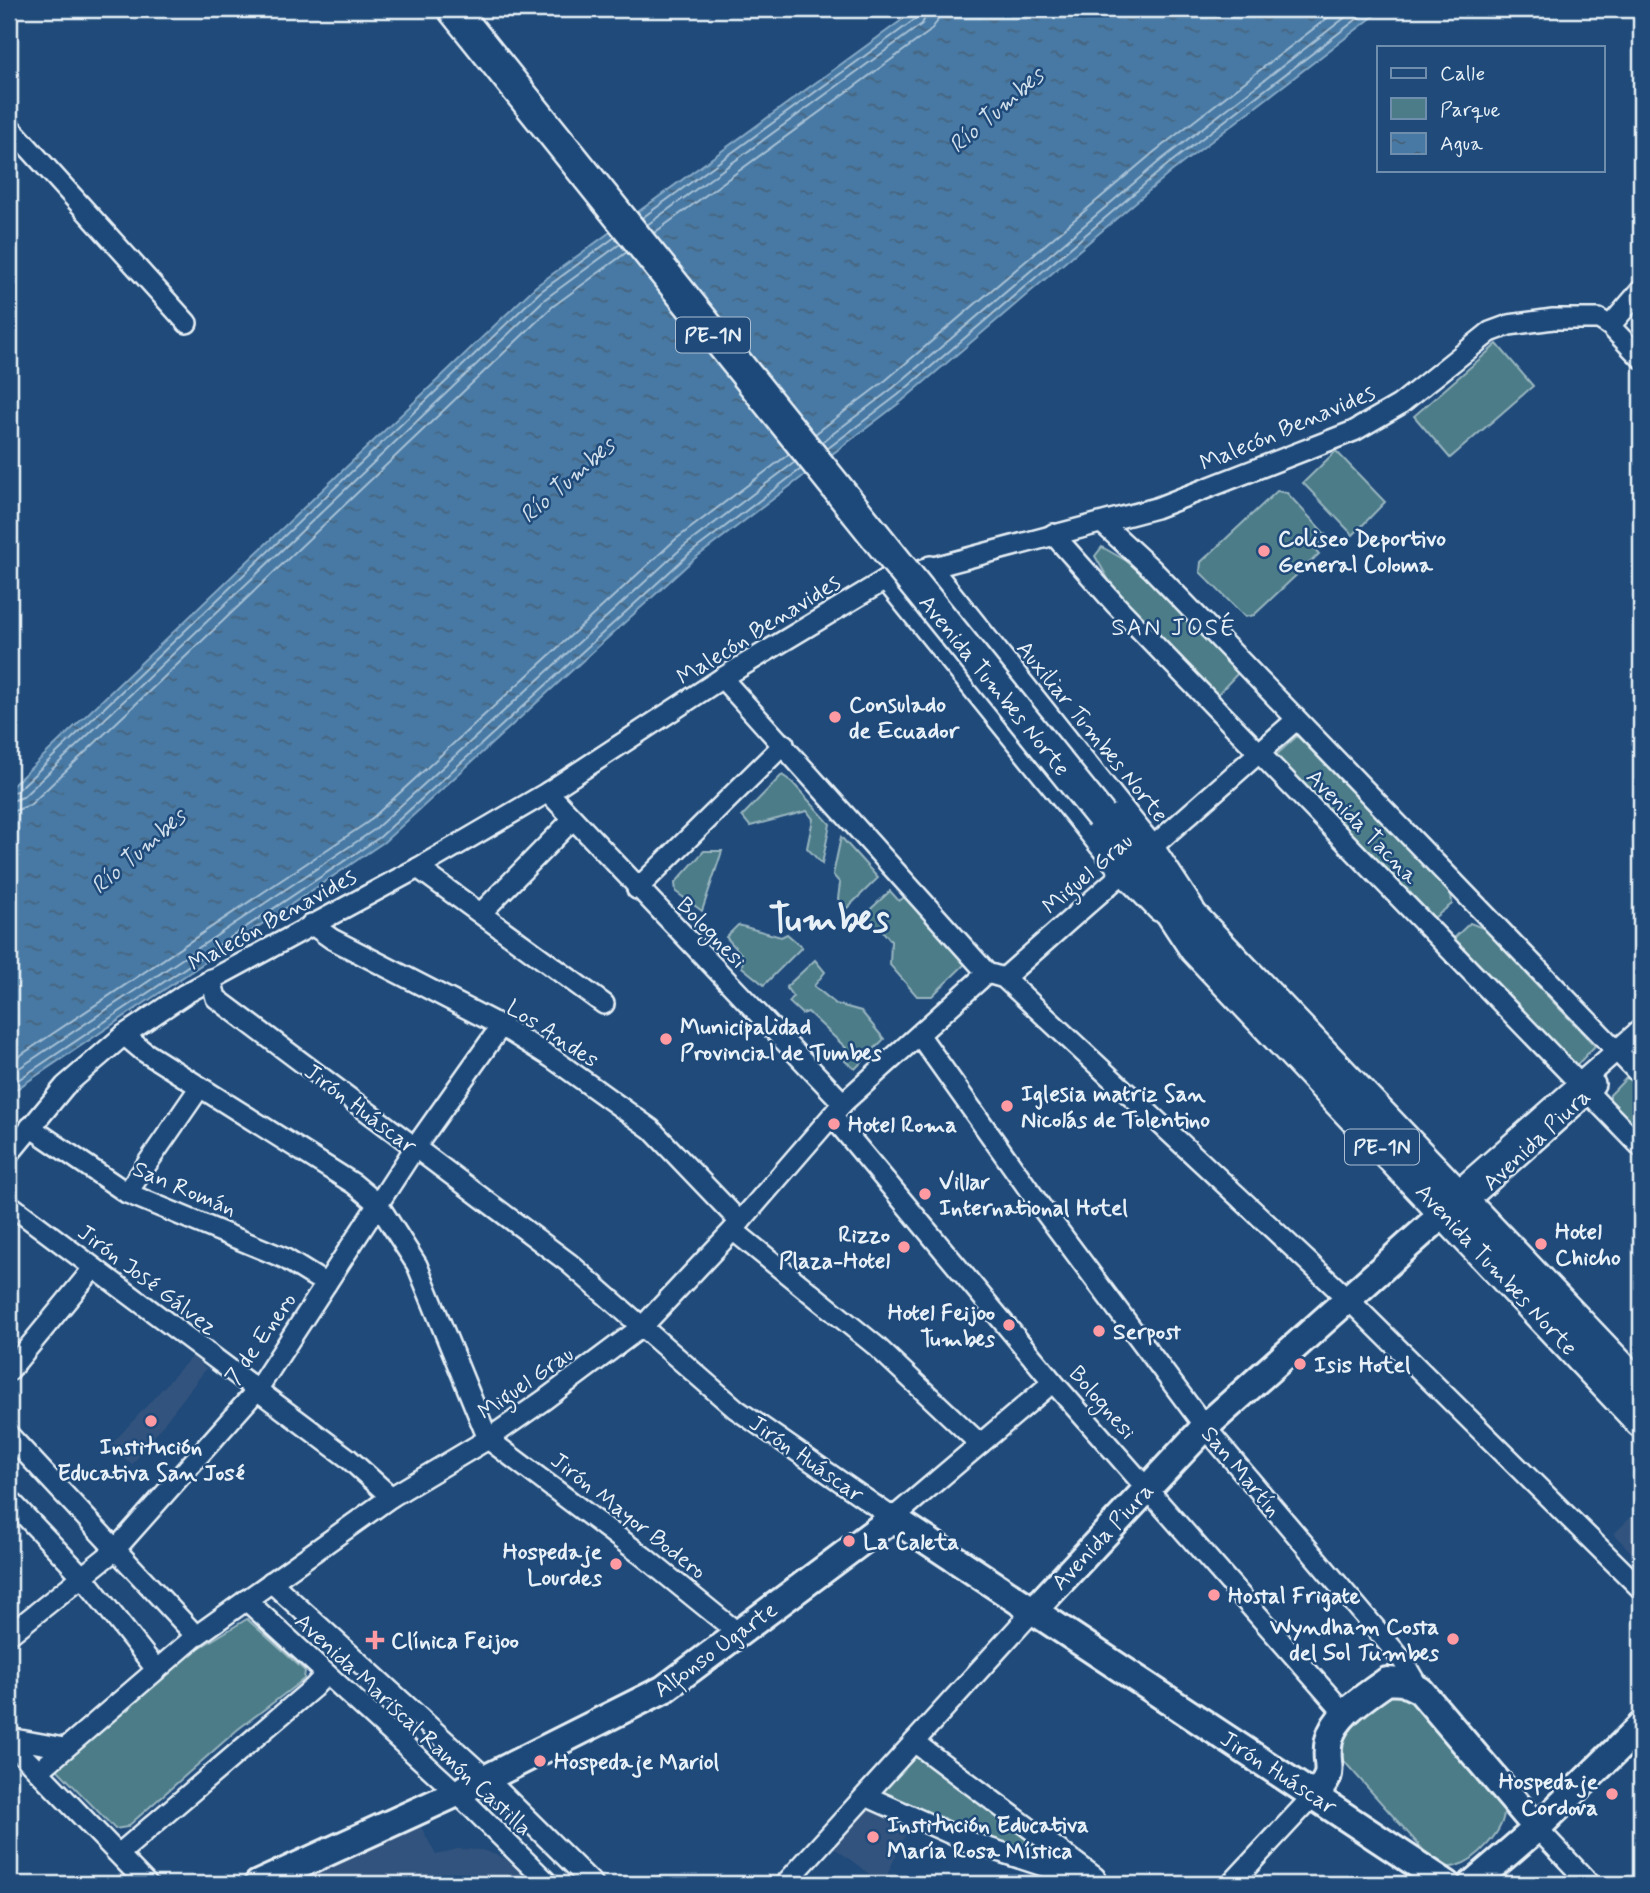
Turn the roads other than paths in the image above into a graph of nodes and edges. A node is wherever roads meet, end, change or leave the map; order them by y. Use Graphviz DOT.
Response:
graph roads {
  1 [pos="453,9"];
  2 [pos="9,126"];
  3 [pos="1641,290"];
  4 [pos="187,323"];
  5 [pos="1611,326"];
  6 [pos="1641,358"];
  7 [pos="1102,523"];
  8 [pos="1053,534"];
  9 [pos="930,566"];
  10 [pos="885,580"];
  11 [pos="722,678"];
  12 [pos="1296,720"];
  13 [pos="784,744"];
  14 [pos="1259,753"];
  15 [pos="548,792"];
  16 [pos="573,819"];
  17 [pos="1138,861"];
  18 [pos="418,868"];
  19 [pos="636,889"];
  20 [pos="481,913"];
  21 [pos="311,924"];
  22 [pos="995,975"];
  23 [pos="211,979"];
  24 [pos="604,1004"];
  25 [pos="500,1026"];
  26 [pos="1641,1028"];
  27 [pos="124,1035"];
  28 [pos="920,1035"];
  29 [pos="1617,1052"];
  30 [pos="1641,1076"];
  31 [pos="200,1087"];
  32 [pos="1583,1088"];
  33 [pos="837,1110"];
  34 [pos="30,1126"];
  35 [pos="1641,1147"];
  36 [pos="414,1149"];
  37 [pos="9,1154"];
  38 [pos="127,1193"];
  39 [pos="1455,1203"];
  40 [pos="9,1204"];
  41 [pos="378,1205"];
  42 [pos="737,1226"];
  43 [pos="92,1270"];
  44 [pos="326,1284"];
  45 [pos="1349,1300"];
  46 [pos="643,1326"];
  47 [pos="9,1371"];
  48 [pos="1053,1382"];
  49 [pos="1641,1388"];
  50 [pos="257,1390"];
  51 [pos="1641,1422"];
  52 [pos="1205,1427"];
  53 [pos="9,1435"];
  54 [pos="488,1439"];
  55 [pos="980,1444"];
  56 [pos="1146,1488"];
  57 [pos="391,1497"];
  58 [pos="9,1499"];
  59 [pos="893,1518"];
  60 [pos="114,1551"];
  61 [pos="83,1577"];
  62 [pos="271,1582"];
  63 [pos="1641,1589"];
  64 [pos="246,1600"];
  65 [pos="1033,1611"];
  66 [pos="738,1633"];
  67 [pos="9,1635"];
  68 [pos="196,1636"];
  69 [pos="156,1668"];
  70 [pos="326,1674"];
  71 [pos="1420,1690"];
  72 [pos="1345,1714"];
  73 [pos="1641,1726"];
  74 [pos="9,1739"];
  75 [pos="914,1742"];
  76 [pos="64,1748"];
  77 [pos="39,1772"];
  78 [pos="486,1779"];
  79 [pos="457,1793"];
  80 [pos="1314,1795"];
  81 [pos="866,1796"];
  82 [pos="1537,1828"];
  83 [pos="120,1853"];
  84 [pos="147,1884"];
  85 [pos="258,1884"];
  86 [pos="549,1884"];
  87 [pos="593,1884"];
  88 [pos="785,1884"];
  89 [pos="1098,1884"];
  90 [pos="1105,1884"];
  91 [pos="1231,1884"];
  92 [pos="1447,1884"];
  93 [pos="1472,1884"];
  94 [pos="1590,1884"];
  1 -- 17 [label="highway, Avenida Tumbes Norte / PE-1N, bridge"];
  2 -- 4 [label="street"];
  3 -- 5 [label="street"];
  5 -- 6 [label="street"];
  5 -- 7 [label="street, Malecón Benavides"];
  7 -- 8 [label="street, Malecón Benavides"];
  7 -- 12 [label="street, Avenida Tacna"];
  8 -- 9 [label="street, Malecón Benavides"];
  8 -- 14 [label="street, Avenida Tacna"];
  9 -- 10 [label="street, Malecón Benavides"];
  9 -- 17 [label="street, Auxiliar Tumbes Norte"];
  10 -- 11 [label="street, Malecón Benavides"];
  10 -- 17 [label="street"];
  11 -- 13 [label="street"];
  11 -- 15 [label="street, Malecón Benavides"];
  12 -- 14 [label="street, Miguel Grau"];
  12 -- 29 [label="street, Avenida Tacna"];
  13 -- 19 [label="street"];
  13 -- 22 [label="street"];
  14 -- 17 [label="street, Miguel Grau"];
  14 -- 32 [label="street, Avenida Tacna"];
  15 -- 16 [label="street, Bolognesi"];
  15 -- 18 [label="street, Malecón Benavides"];
  16 -- 19 [label="street, Bolognesi"];
  16 -- 20 [label="street"];
  17 -- 22 [label="street, Miguel Grau"];
  17 -- 39 [label="highway, Avenida Tumbes Norte / PE-1N"];
  18 -- 20 [label="street"];
  18 -- 21 [label="street, Malecón Benavides"];
  19 -- 33 [label="street, Bolognesi"];
  20 -- 24 [label="street"];
  21 -- 23 [label="street, Malecón Benavides"];
  21 -- 25 [label="street, Los Andes"];
  22 -- 28 [label="street, Miguel Grau"];
  22 -- 45 [label="street"];
  23 -- 27 [label="street, Malecón Benavides"];
  23 -- 36 [label="street, Jirón Huáscar"];
  25 -- 36 [label="street, 7 de Enero"];
  25 -- 42 [label="street, Los Andes"];
  26 -- 29 [label="street, Avenida Piura"];
  27 -- 31 [label="street"];
  27 -- 34 [label="street, Malecón Benavides"];
  28 -- 33 [label="street, Miguel Grau"];
  28 -- 52 [label="street, San Martín"];
  29 -- 30 [label="street, Avenida Tacna"];
  29 -- 32 [label="street, Avenida Piura"];
  31 -- 38 [label="street"];
  31 -- 41 [label="street"];
  32 -- 35 [label="street, Avenida Tacna"];
  32 -- 39 [label="street, Avenida Piura"];
  33 -- 42 [label="street, Miguel Grau"];
  33 -- 48 [label="street, Bolognesi"];
  34 -- 37 [label="street, Malecón Benavides"];
  34 -- 38 [label="street, San Román"];
  36 -- 41 [label="street, 7 de Enero"];
  36 -- 46 [label="street, Jirón Huáscar"];
  38 -- 44 [label="street, San Román"];
  39 -- 45 [label="main road, Avenida Piura"];
  39 -- 49 [label="highway, Avenida Tumbes Norte / PE-1N"];
  39 -- 51 [label="highway, Avenida Tumbes Norte / PE-1N"];
  40 -- 43 [label="street, Jirón José Gálvez"];
  41 -- 44 [label="street, 7 de Enero"];
  41 -- 54 [label="street"];
  42 -- 46 [label="street, Miguel Grau"];
  42 -- 55 [label="street, Los Andes"];
  43 -- 47 [label="street"];
  43 -- 50 [label="street, Jirón José Gálvez"];
  44 -- 50 [label="street, 7 de Enero"];
  45 -- 52 [label="main road, Avenida Piura"];
  45 -- 63 [label="street"];
  46 -- 54 [label="street, Miguel Grau"];
  46 -- 59 [label="street, Jirón Huáscar"];
  48 -- 55 [label="street, Alfonso Ugarte"];
  48 -- 56 [label="street, Bolognesi"];
  50 -- 57 [label="street, Jirón José Gálvez"];
  50 -- 60 [label="street, 7 de Enero"];
  52 -- 56 [label="main road, Avenida Piura"];
  52 -- 71 [label="street, San Martín"];
  53 -- 60 [label="street"];
  54 -- 57 [label="street, Miguel Grau"];
  54 -- 66 [label="street, Jirón Mayor Bodero"];
  55 -- 59 [label="street, Alfonso Ugarte"];
  56 -- 65 [label="main road, Avenida Piura"];
  56 -- 72 [label="street, Bolognesi"];
  57 -- 62 [label="street, Miguel Grau"];
  58 -- 61 [label="street"];
  59 -- 65 [label="main road, Jirón Huáscar"];
  59 -- 66 [label="main road, Alfonso Ugarte"];
  60 -- 61 [label="street, 7 de Enero"];
  60 -- 68 [label="street"];
  61 -- 67 [label="street, 7 de Enero"];
  61 -- 69 [label="street"];
  62 -- 64 [label="street, Miguel Grau"];
  62 -- 78 [label="street, Avenida Mariscal Ramón Castilla"];
  64 -- 68 [label="street, Miguel Grau"];
  64 -- 70 [label="street, Avenida Mariscal Ramón Castilla"];
  65 -- 75 [label="street, Avenida Piura"];
  65 -- 80 [label="main road, Jirón Huáscar"];
  66 -- 78 [label="main road, Alfonso Ugarte"];
  68 -- 69 [label="street, Miguel Grau"];
  69 -- 76 [label="street, Miguel Grau"];
  70 -- 79 [label="street, Avenida Mariscal Ramón Castilla"];
  70 -- 83 [label="street"];
  71 -- 72 [label="main road"];
  71 -- 82 [label="main road, San Martín"];
  72 -- 80 [label="main road"];
  73 -- 82 [label="main road"];
  74 -- 76 [label="street"];
  74 -- 77 [label="street"];
  75 -- 81 [label="street, Avenida Piura"];
  75 -- 90 [label="street"];
  76 -- 77 [label="street, Miguel Grau"];
  77 -- 83 [label="street"];
  78 -- 79 [label="main road, Alfonso Ugarte"];
  78 -- 87 [label="street, Avenida Mariscal Ramón Castilla"];
  79 -- 85 [label="main road, Alfonso Ugarte"];
  79 -- 86 [label="street, Avenida Mariscal Ramón Castilla"];
  80 -- 91 [label="street"];
  80 -- 92 [label="main road, Jirón Huáscar"];
  81 -- 88 [label="street, Avenida Piura"];
  81 -- 89 [label="street"];
  82 -- 93 [label="main road"];
  82 -- 94 [label="street, San Martín"];
  83 -- 84 [label="street"];
}
